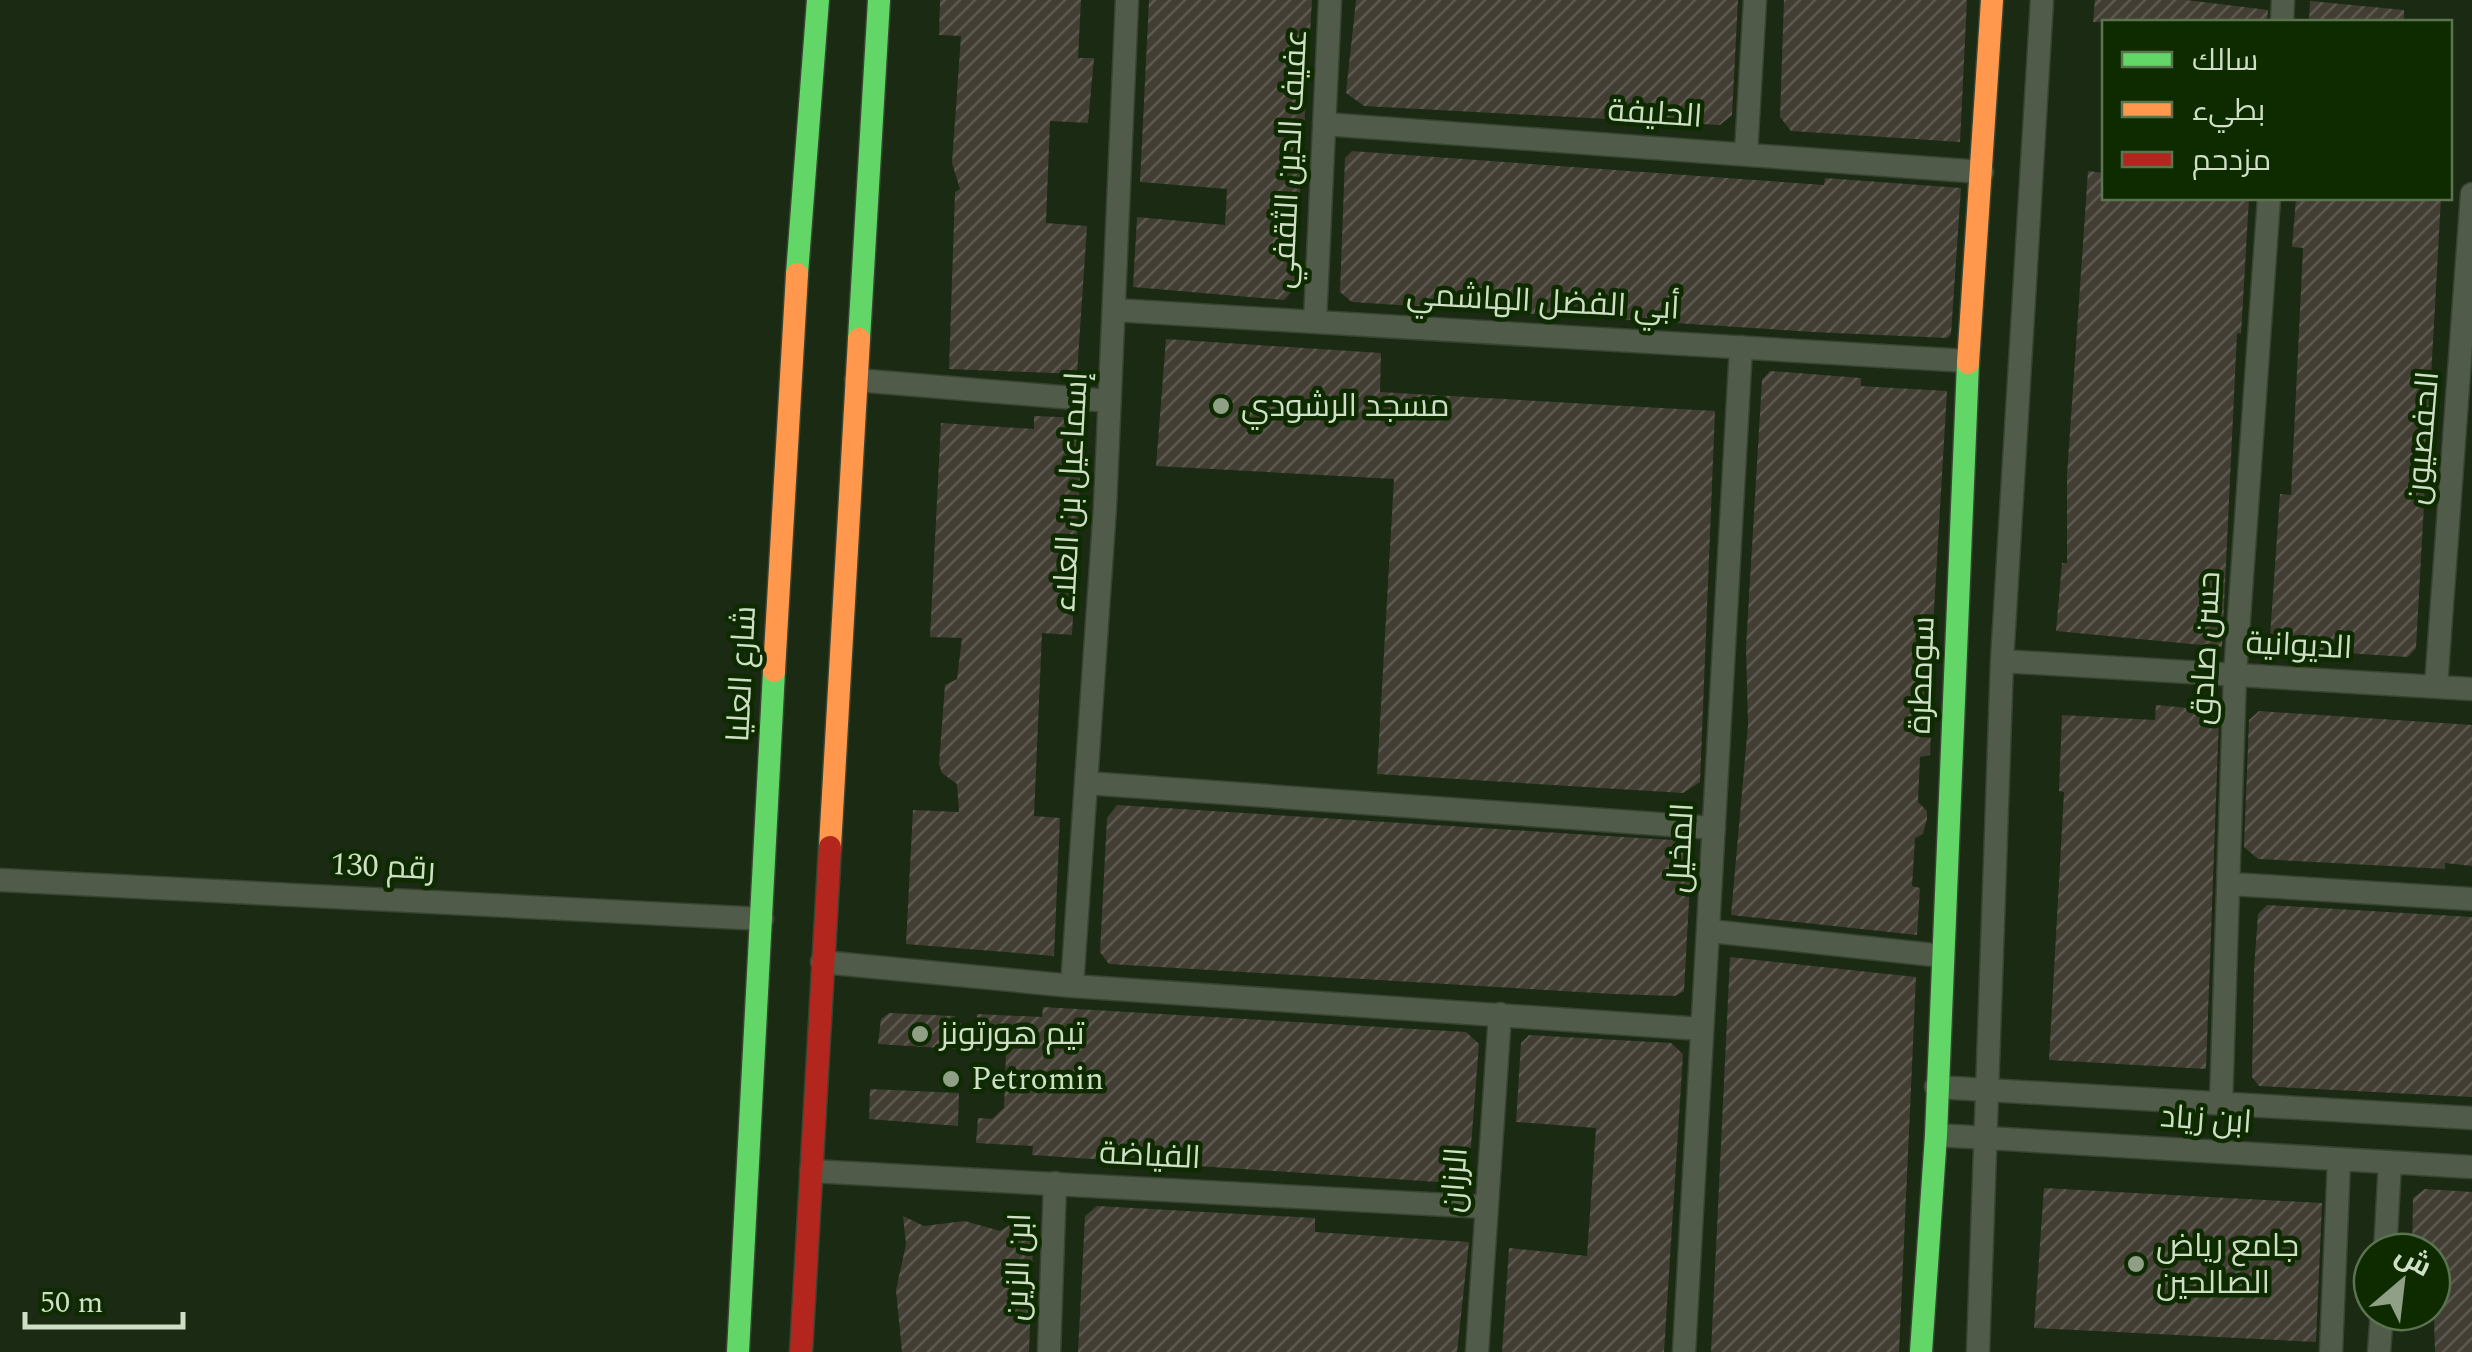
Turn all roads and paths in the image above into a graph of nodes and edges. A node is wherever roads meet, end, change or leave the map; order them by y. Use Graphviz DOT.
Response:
graph roads {
  1 [pos="818,0"];
  2 [pos="880,0"];
  3 [pos="1127,0"];
  4 [pos="1330,0"];
  5 [pos="1755,0"];
  6 [pos="1992,0"];
  7 [pos="2042,0"];
  8 [pos="1324,124"];
  9 [pos="1746,152"];
  10 [pos="1982,172"];
  11 [pos="2472,194"];
  12 [pos="2269,200"];
  13 [pos="2471,221"];
  14 [pos="1114,310"];
  15 [pos="1315,321"];
  16 [pos="1742,347"];
  17 [pos="1968,360"];
  18 [pos="856,380"];
  19 [pos="1108,400"];
  20 [pos="2002,662"];
  21 [pos="2234,674"];
  22 [pos="2436,686"];
  23 [pos="2472,688"];
  24 [pos="1086,783"];
  25 [pos="1714,828"];
  26 [pos="0,880"];
  27 [pos="2230,884"];
  28 [pos="2472,899"];
  29 [pos="762,919"];
  30 [pos="1710,931"];
  31 [pos="1942,956"];
  32 [pos="822,962"];
  33 [pos="1072,986"];
  34 [pos="1500,1014"];
  35 [pos="1702,1029"];
  36 [pos="1936,1086"];
  37 [pos="1986,1087"];
  38 [pos="2221,1103"];
  39 [pos="2472,1118"];
  40 [pos="1936,1134"];
  41 [pos="1985,1138"];
  42 [pos="2339,1160"];
  43 [pos="2390,1162"];
  44 [pos="2472,1167"];
  45 [pos="811,1171"];
  46 [pos="1055,1184"];
  47 [pos="1485,1206"];
  48 [pos="2386,1232"];
  49 [pos="738,1352"];
  50 [pos="802,1352"];
  51 [pos="1048,1352"];
  52 [pos="1477,1352"];
  53 [pos="1684,1352"];
  54 [pos="1921,1352"];
  55 [pos="1978,1352"];
  56 [pos="2331,1352"];
  1 -- 29 [label="main road, شارع العليا"];
  2 -- 18 [label="main road"];
  3 -- 14 [label="street, إسماعيل بن العلاء"];
  4 -- 8 [label="street, عفيف الدين الثقفي"];
  5 -- 9 [label="street"];
  6 -- 10 [label="main road, سومطرة"];
  7 -- 20 [label="street"];
  8 -- 9 [label="street, الحليفة"];
  8 -- 15 [label="street, عفيف الدين الثقفي"];
  9 -- 10 [label="street, الحليفة"];
  10 -- 17 [label="main road, سومطرة"];
  11 -- 13 [label="street, الحفصيون"];
  12 -- 21 [label="street, حسن صادق"];
  13 -- 22 [label="street, الحفصيون"];
  14 -- 15 [label="street, أبي الفضل الهاشمي"];
  14 -- 19 [label="street, إسماعيل بن العلاء"];
  15 -- 16 [label="street, أبي الفضل الهاشمي"];
  16 -- 17 [label="street, أبي الفضل الهاشمي"];
  16 -- 25 [label="street, المخيل"];
  17 -- 31 [label="main road, سومطرة"];
  18 -- 19 [label="street"];
  18 -- 32 [label="main road"];
  19 -- 24 [label="street, إسماعيل بن العلاء"];
  20 -- 21 [label="street, الديوانية"];
  20 -- 37 [label="street"];
  21 -- 22 [label="street, الديوانية"];
  21 -- 27 [label="street, حسن صادق"];
  22 -- 23 [label="street, الديوانية"];
  24 -- 25 [label="street"];
  24 -- 33 [label="street, إسماعيل بن العلاء"];
  25 -- 30 [label="street, المخيل"];
  26 -- 29 [label="street, رقم 130"];
  27 -- 28 [label="street"];
  27 -- 38 [label="street, حسن صادق"];
  29 -- 49 [label="main road, شارع العليا"];
  30 -- 31 [label="street"];
  30 -- 35 [label="street, المخيل"];
  31 -- 36 [label="main road, سومطرة"];
  32 -- 33 [label="street"];
  32 -- 45 [label="main road"];
  33 -- 34 [label="street"];
  34 -- 35 [label="street"];
  34 -- 47 [label="street, الرزان"];
  35 -- 53 [label="street, المخيل"];
  36 -- 37 [label="street, ابن زياد"];
  36 -- 40 [label="main road, سومطرة"];
  37 -- 38 [label="street, ابن زياد"];
  37 -- 41 [label="street"];
  38 -- 39 [label="street, ابن زياد"];
  40 -- 41 [label="street, ابن زياد"];
  40 -- 54 [label="main road, سومطرة"];
  41 -- 42 [label="street, ابن زياد"];
  41 -- 55 [label="street"];
  42 -- 43 [label="street, ابن زياد"];
  42 -- 56 [label="street"];
  43 -- 44 [label="street, ابن زياد"];
  43 -- 48 [label="street"];
  45 -- 46 [label="street, الفياضة"];
  45 -- 50 [label="main road"];
  46 -- 47 [label="street, الفياضة"];
  46 -- 51 [label="street, ابن الزين"];
  47 -- 52 [label="street, الرزان"];
}
